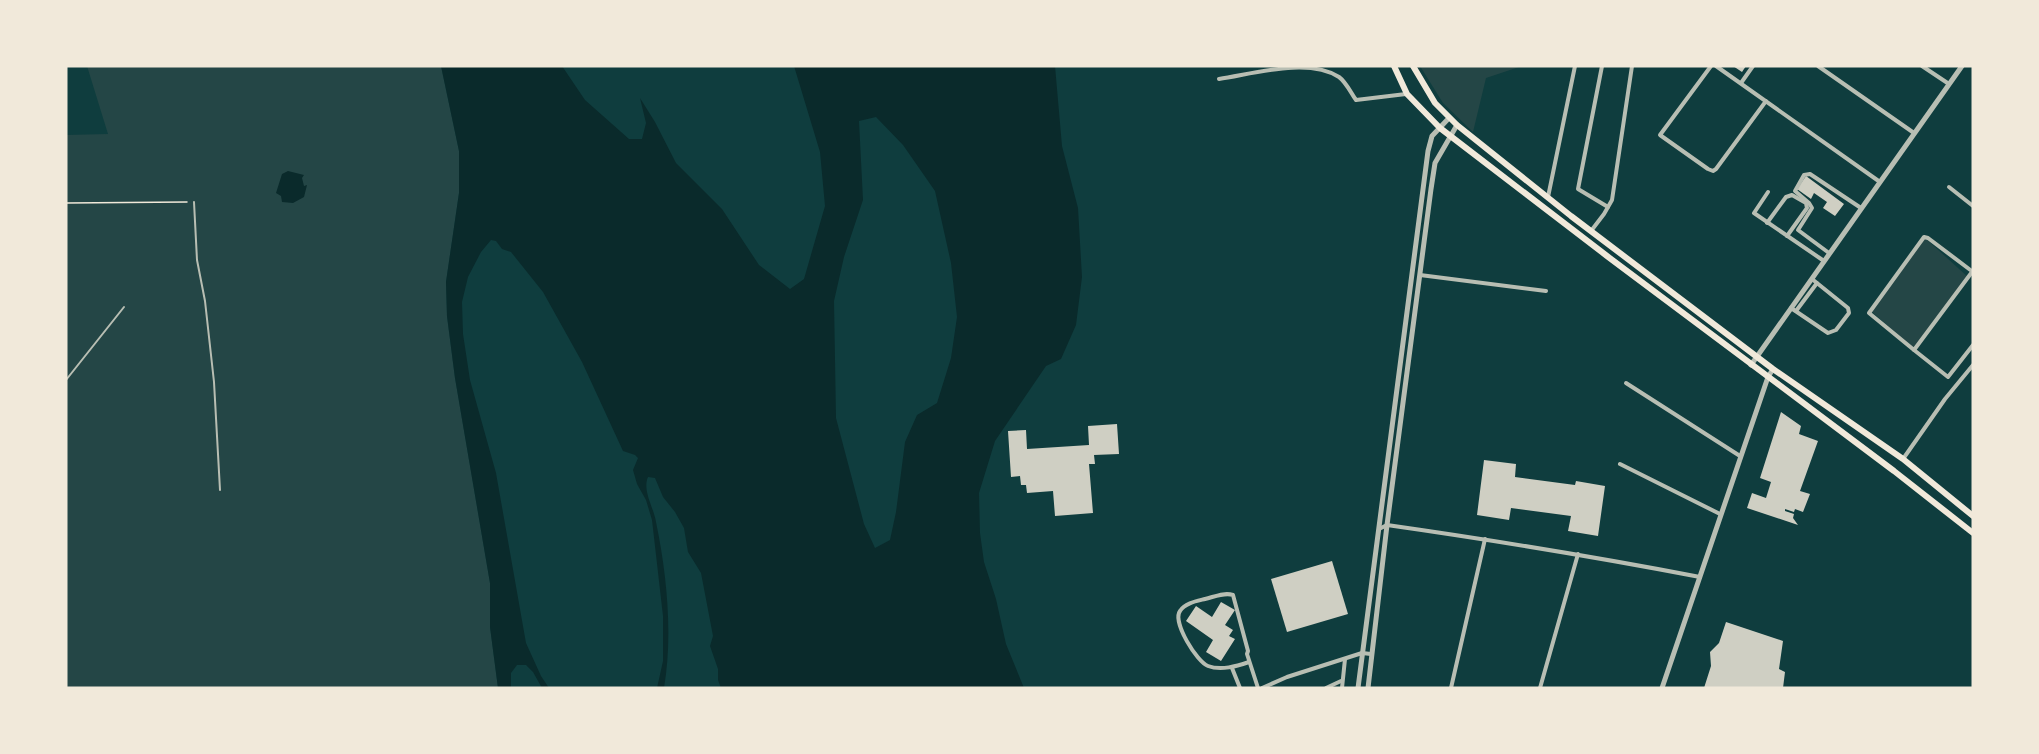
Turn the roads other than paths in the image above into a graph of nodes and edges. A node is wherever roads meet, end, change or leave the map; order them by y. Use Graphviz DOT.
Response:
graph roads {
  1 [pos="1394,66"];
  2 [pos="1413,66"];
  3 [pos="1575,66"];
  4 [pos="1602,66"];
  5 [pos="1632,66"];
  6 [pos="1711,66"];
  7 [pos="1716,66"];
  8 [pos="1752,66"];
  9 [pos="1818,66"];
  10 [pos="1922,66"];
  11 [pos="1962,66"];
  12 [pos="1219,79"];
  13 [pos="1740,83"];
  14 [pos="1949,84"];
  15 [pos="1407,94"];
  16 [pos="1766,101"];
  17 [pos="1449,118"];
  18 [pos="1456,125"];
  19 [pos="1440,128"];
  20 [pos="1914,133"];
  21 [pos="1450,135"];
  22 [pos="1880,182"];
  23 [pos="1949,187"];
  24 [pos="1768,192"];
  25 [pos="1548,197"];
  26 [pos="194,202"];
  27 [pos="1973,206"];
  28 [pos="1608,207"];
  29 [pos="1861,208"];
  30 [pos="1767,222"];
  31 [pos="1591,231"];
  32 [pos="1787,236"];
  33 [pos="1829,254"];
  34 [pos="1824,261"];
  35 [pos="1973,272"];
  36 [pos="1420,275"];
  37 [pos="1811,279"];
  38 [pos="1817,283"];
  39 [pos="1546,291"];
  40 [pos="124,307"];
  41 [pos="1794,310"];
  42 [pos="1973,345"];
  43 [pos="1914,350"];
  44 [pos="1757,355"];
  45 [pos="1751,364"];
  46 [pos="1973,365"];
  47 [pos="1773,369"];
  48 [pos="1399,374"];
  49 [pos="1407,375"];
  50 [pos="1768,377"];
  51 [pos="66,380"];
  52 [pos="1626,383"];
  53 [pos="1740,456"];
  54 [pos="1903,459"];
  55 [pos="1620,464"];
  56 [pos="220,490"];
  57 [pos="1720,514"];
  58 [pos="1973,516"];
  59 [pos="1387,525"];
  60 [pos="1379,529"];
  61 [pos="1973,533"];
  62 [pos="1485,539"];
  63 [pos="1578,554"];
  64 [pos="1700,577"];
  65 [pos="1362,653"];
  66 [pos="1371,654"];
  67 [pos="1345,659"];
  68 [pos="1249,662"];
  69 [pos="1232,668"];
  70 [pos="1342,681"];
  71 [pos="1240,688"];
  72 [pos="1260,688"];
  73 [pos="1326,688"];
  74 [pos="1342,688"];
  75 [pos="1358,688"];
  76 [pos="1368,688"];
  77 [pos="1451,688"];
  78 [pos="1540,688"];
  79 [pos="1662,688"];
  1 -- 15 [label="main road"];
  2 -- 17 [label="main road"];
  3 -- 25 [label="street"];
  4 -- 28 [label="street"];
  5 -- 28 [label="street"];
  6 -- 16 [label="street"];
  7 -- 13 [label="street"];
  8 -- 13 [label="street"];
  9 -- 20 [label="street"];
  10 -- 14 [label="street"];
  11 -- 14 [label="street"];
  12 -- 15 [label="street"];
  13 -- 16 [label="street"];
  14 -- 20 [label="street"];
  15 -- 19 [label="main road"];
  16 -- 22 [label="street"];
  17 -- 18 [label="main road"];
  17 -- 19 [label="street"];
  18 -- 21 [label="street"];
  18 -- 25 [label="main road"];
  19 -- 21 [label="main road"];
  19 -- 48 [label="street"];
  20 -- 22 [label="street"];
  21 -- 36 [label="street"];
  21 -- 45 [label="main road"];
  22 -- 29 [label="street"];
  23 -- 27 [label="street"];
  24 -- 30 [label="street"];
  25 -- 31 [label="main road"];
  26 -- 56 [label="lane"];
  28 -- 31 [label="street"];
  29 -- 33 [label="street"];
  29 -- 33 [label="street"];
  30 -- 32 [label="street"];
  30 -- 32 [label="street"];
  31 -- 44 [label="main road"];
  32 -- 34 [label="street"];
  33 -- 34 [label="street"];
  34 -- 37 [label="street"];
  35 -- 43 [label="street"];
  35 -- 43 [label="street"];
  36 -- 39 [label="street"];
  36 -- 49 [label="street"];
  37 -- 38 [label="street"];
  37 -- 41 [label="street"];
  38 -- 41 [label="street"];
  38 -- 41 [label="street"];
  40 -- 51 [label="lane"];
  41 -- 44 [label="street"];
  42 -- 43 [label="street"];
  44 -- 45 [label="street"];
  44 -- 47 [label="main road"];
  45 -- 50 [label="main road"];
  46 -- 54 [label="street"];
  47 -- 50 [label="street"];
  47 -- 54 [label="main road"];
  48 -- 49 [label="street"];
  48 -- 60 [label="street"];
  49 -- 59 [label="street"];
  50 -- 53 [label="street"];
  50 -- 61 [label="main road"];
  52 -- 53 [label="street"];
  53 -- 57 [label="street"];
  54 -- 58 [label="main road"];
  55 -- 57 [label="street"];
  57 -- 64 [label="street"];
  59 -- 60 [label="street"];
  59 -- 62 [label="street"];
  59 -- 66 [label="street"];
  60 -- 65 [label="street"];
  62 -- 63 [label="street"];
  62 -- 77 [label="street"];
  63 -- 64 [label="street"];
  63 -- 78 [label="street"];
  64 -- 79 [label="street"];
  65 -- 66 [label="street"];
  65 -- 67 [label="street"];
  65 -- 75 [label="street"];
  66 -- 76 [label="street"];
  67 -- 70 [label="street"];
  67 -- 72 [label="street"];
  68 -- 69 [label="street"];
  68 -- 69 [label="street"];
  68 -- 72 [label="street"];
  69 -- 71 [label="street"];
  70 -- 73 [label="street"];
  70 -- 74 [label="street"];
}
